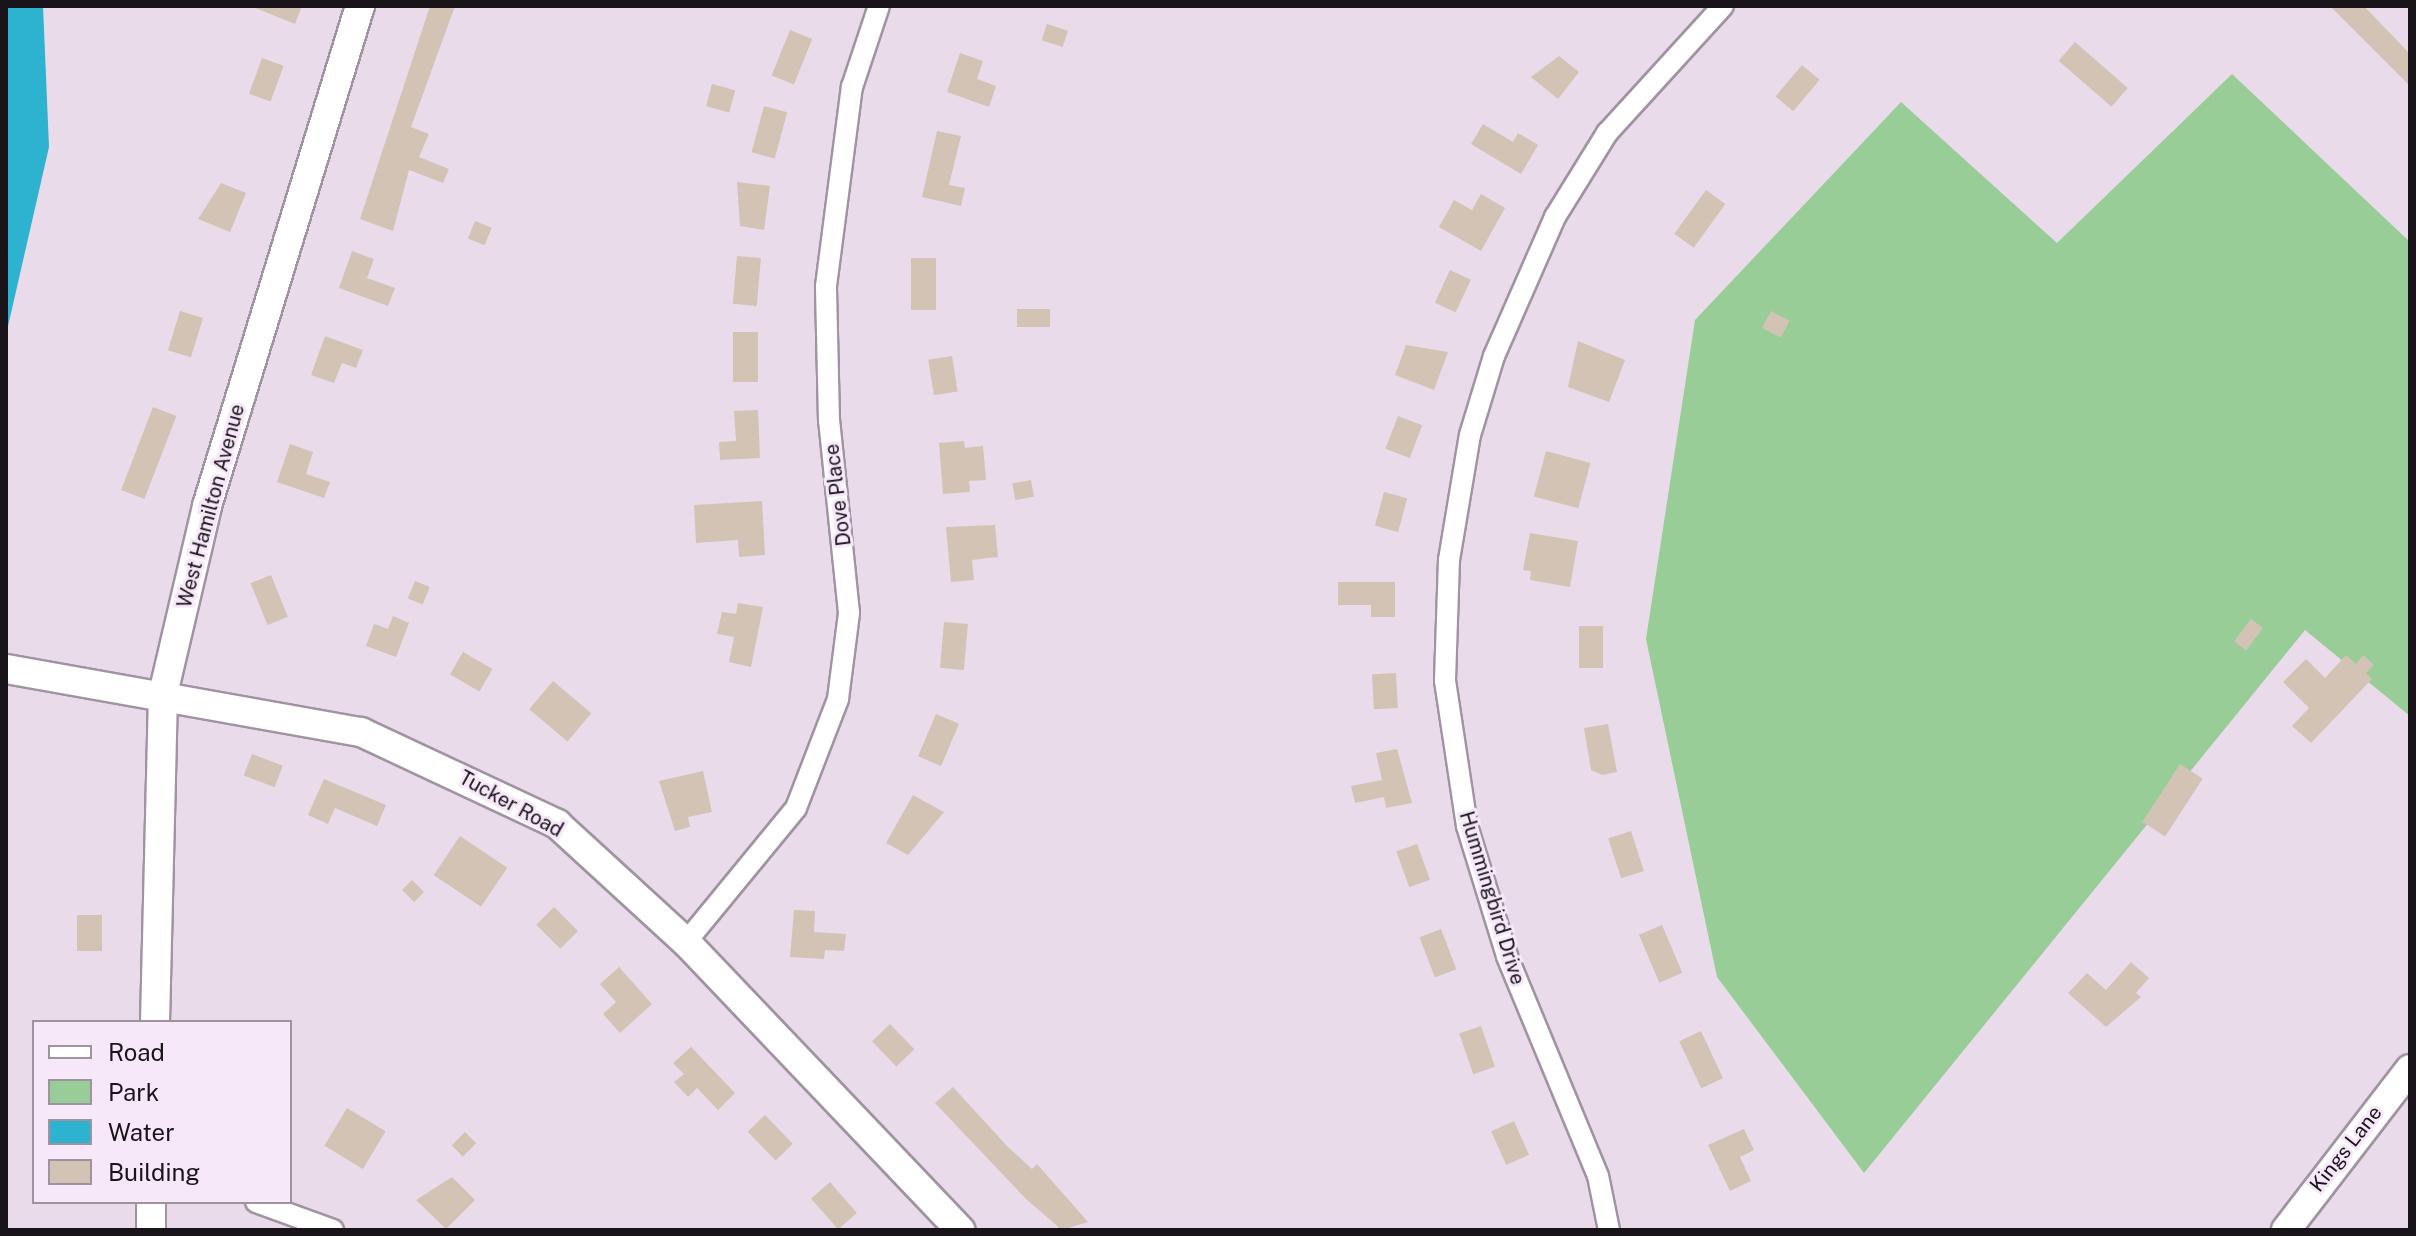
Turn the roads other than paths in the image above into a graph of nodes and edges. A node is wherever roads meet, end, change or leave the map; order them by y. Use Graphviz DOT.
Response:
graph roads {
  1 [pos="360,6"];
  2 [pos="879,6"];
  3 [pos="1723,6"];
  4 [pos="6,669"];
  5 [pos="163,694"];
  6 [pos="686,942"];
  7 [pos="155,1020"];
  8 [pos="2410,1069"];
  9 [pos="151,1204"];
  10 [pos="262,1204"];
  11 [pos="151,1230"];
  12 [pos="333,1230"];
  13 [pos="960,1230"];
  14 [pos="1609,1230"];
  15 [pos="2286,1230"];
  1 -- 5 [label="street, West Hamilton Avenue"];
  2 -- 6 [label="street, Dove Place"];
  3 -- 14 [label="street, Hummingbird Drive"];
  4 -- 5 [label="street, Tucker Road"];
  5 -- 6 [label="street, Tucker Road"];
  5 -- 7 [label="street, West Hamilton Avenue"];
  6 -- 13 [label="street, Tucker Road"];
  8 -- 15 [label="street, Kings Lane"];
  9 -- 11 [label="street"];
  10 -- 12 [label="street"];
}
